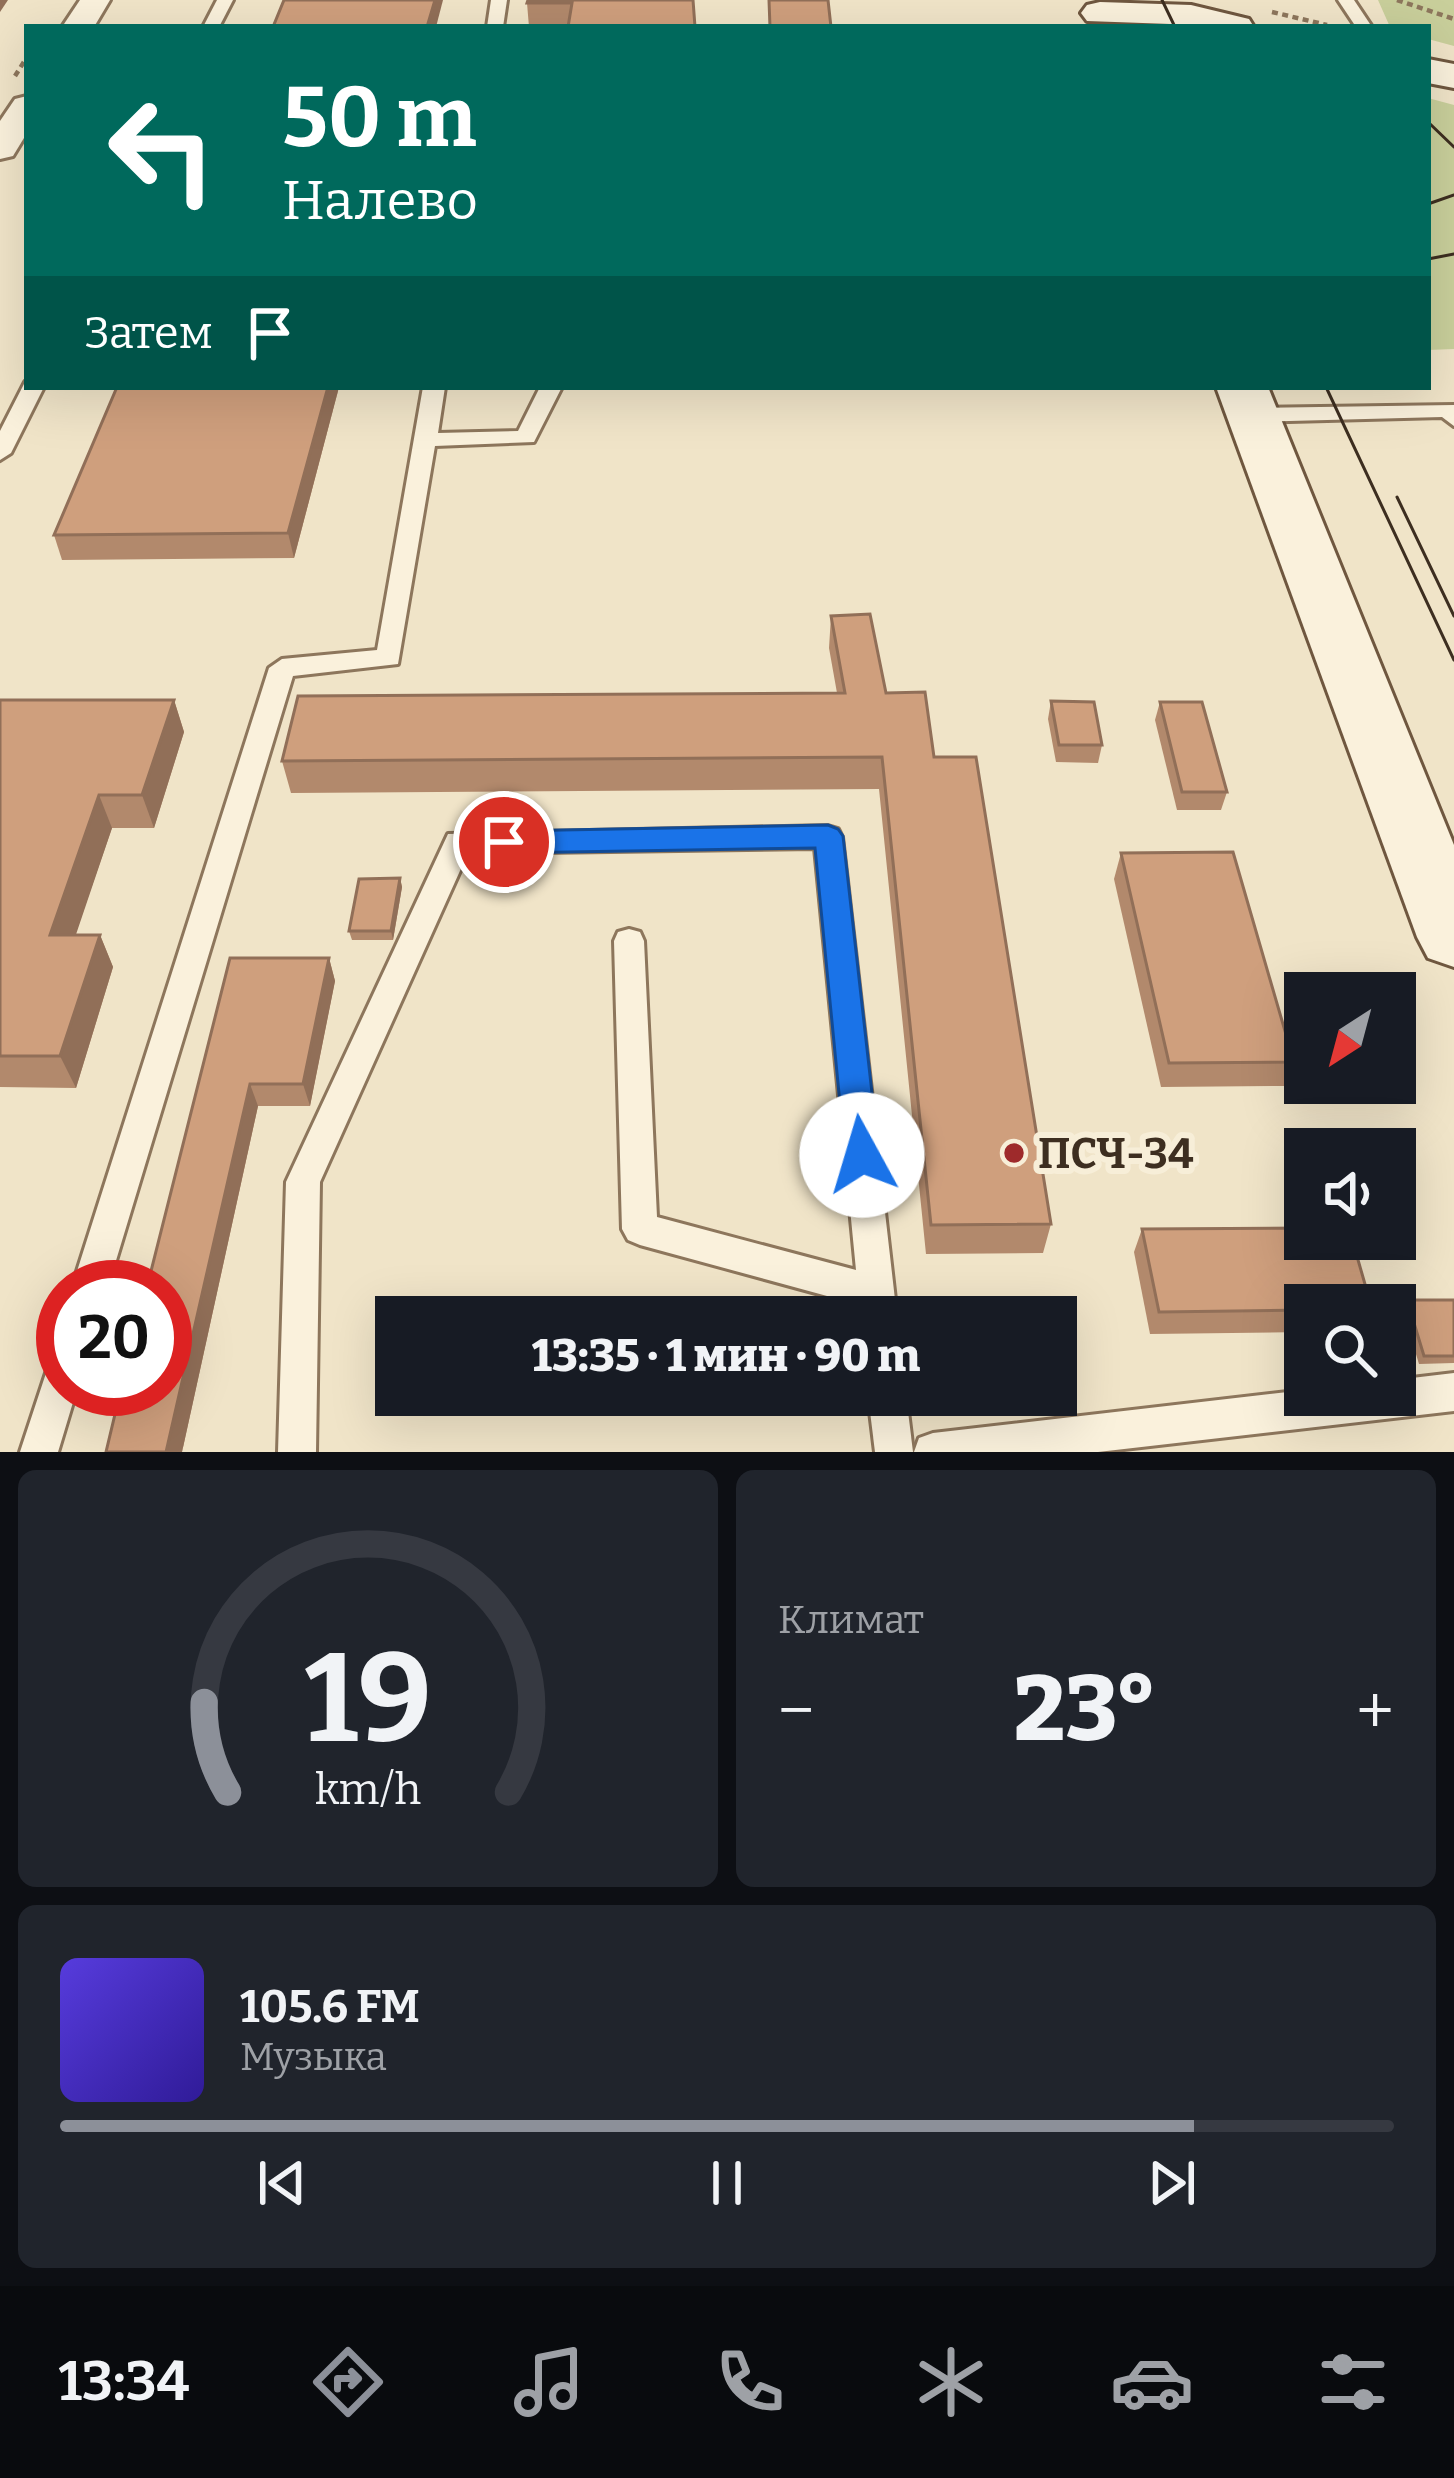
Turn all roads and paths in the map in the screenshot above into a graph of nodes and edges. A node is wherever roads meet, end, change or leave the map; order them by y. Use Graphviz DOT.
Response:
graph roads {
  1 [pos="1397,0"];
  2 [pos="1100,13"];
  3 [pos="1246,18"];
  4 [pos="1454,19"];
  5 [pos="1307,24"];
  6 [pos="24,111"];
  7 [pos="0,148"];
  8 [pos="32,390"];
  9 [pos="433,390"];
  10 [pos="550,390"];
  11 [pos="1247,401"];
  12 [pos="1454,418"];
  13 [pos="425,440"];
  14 [pos="0,453"];
  15 [pos="1454,938"];
  16 [pos="629,940"];
  17 [pos="98,1260"];
  18 [pos="853,1296"];
  19 [pos="877,1296"];
  20 [pos="1454,1392"];
  21 [pos="50,1416"];
  22 [pos="889,1416"];
  23 [pos="39,1452"];
  24 [pos="297,1452"];
  25 [pos="893,1452"];
  26 [pos="933,1452"];
  1 -- 4 [label="path"];
  2 -- 3 [label="main road"];
  3 -- 5 [label="path"];
  6 -- 7 [label="street"];
  8 -- 14 [label="lane"];
  9 -- 13 [label="lane"];
  10 -- 13 [label="lane"];
  11 -- 12 [label="lane"];
  11 -- 15 [label="main road"];
  13 -- 17 [label="lane"];
  16 -- 18 [label="lane"];
  19 -- 24 [label="lane"];
  20 -- 26 [label="lane"];
  21 -- 23 [label="lane"];
  22 -- 25 [label="lane"];
}
